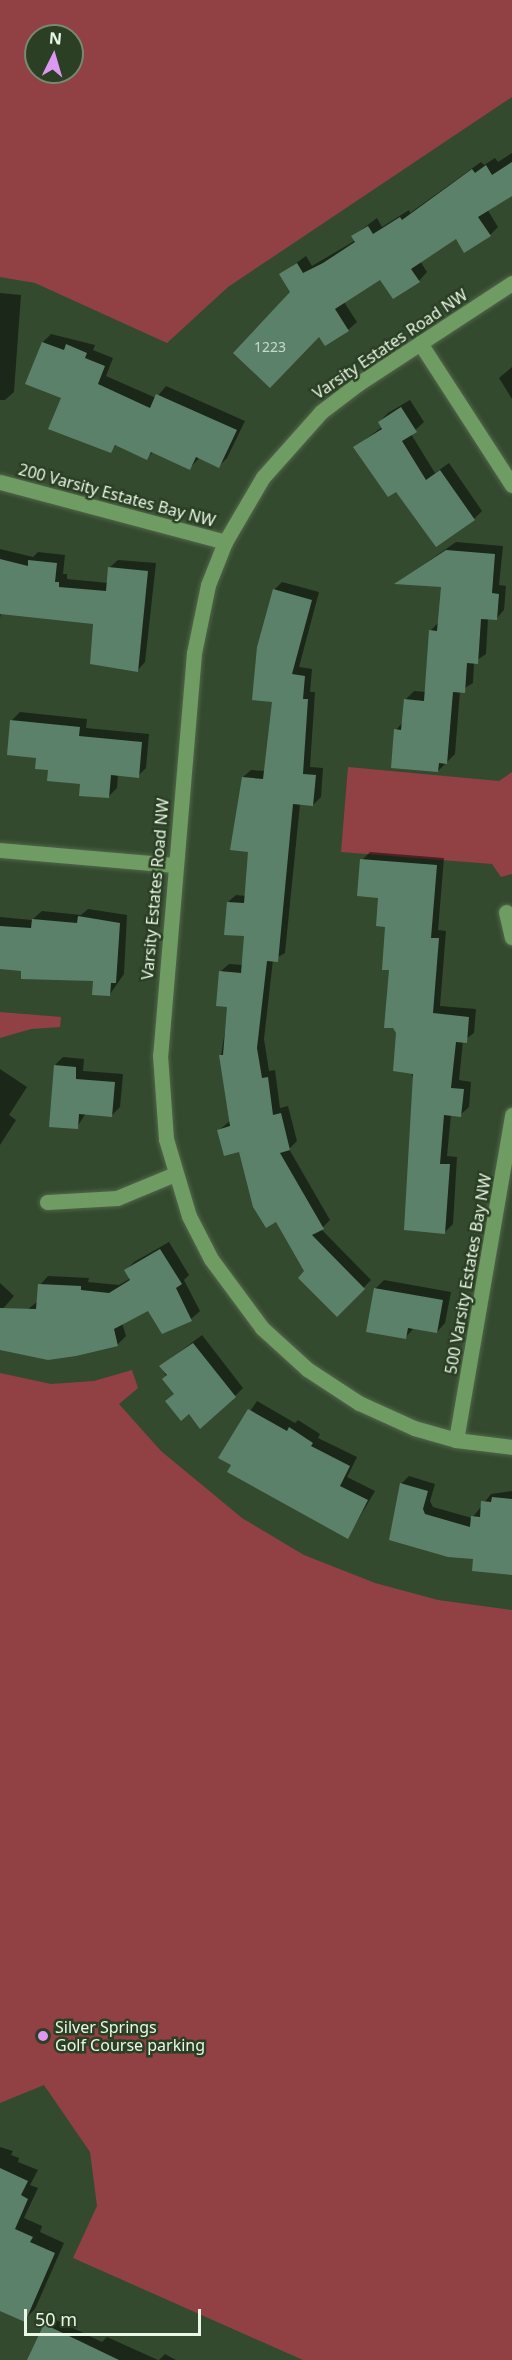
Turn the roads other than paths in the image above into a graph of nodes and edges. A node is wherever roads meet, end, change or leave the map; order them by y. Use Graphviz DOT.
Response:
graph roads {
  1 [pos="512,283"];
  2 [pos="420,343"];
  3 [pos="0,482"];
  4 [pos="512,485"];
  5 [pos="225,542"];
  6 [pos="0,850"];
  7 [pos="175,865"];
  8 [pos="506,912"];
  9 [pos="512,937"];
  10 [pos="512,1115"];
  11 [pos="175,1173"];
  12 [pos="46,1202"];
  13 [pos="456,1440"];
  14 [pos="512,1447"];
  1 -- 2 [label="street, Varsity Estates Road NW"];
  2 -- 4 [label="street"];
  2 -- 5 [label="street, Varsity Estates Road NW"];
  3 -- 5 [label="street, 200 Varsity Estates Bay NW"];
  5 -- 7 [label="street, Varsity Estates Road NW"];
  6 -- 7 [label="street"];
  7 -- 11 [label="street, Varsity Estates Road NW"];
  8 -- 9 [label="street"];
  10 -- 13 [label="street, 500 Varsity Estates Bay NW"];
  11 -- 12 [label="street"];
  11 -- 13 [label="street, Varsity Estates Road NW"];
  13 -- 14 [label="street, Varsity Estates Road NW"];
}
